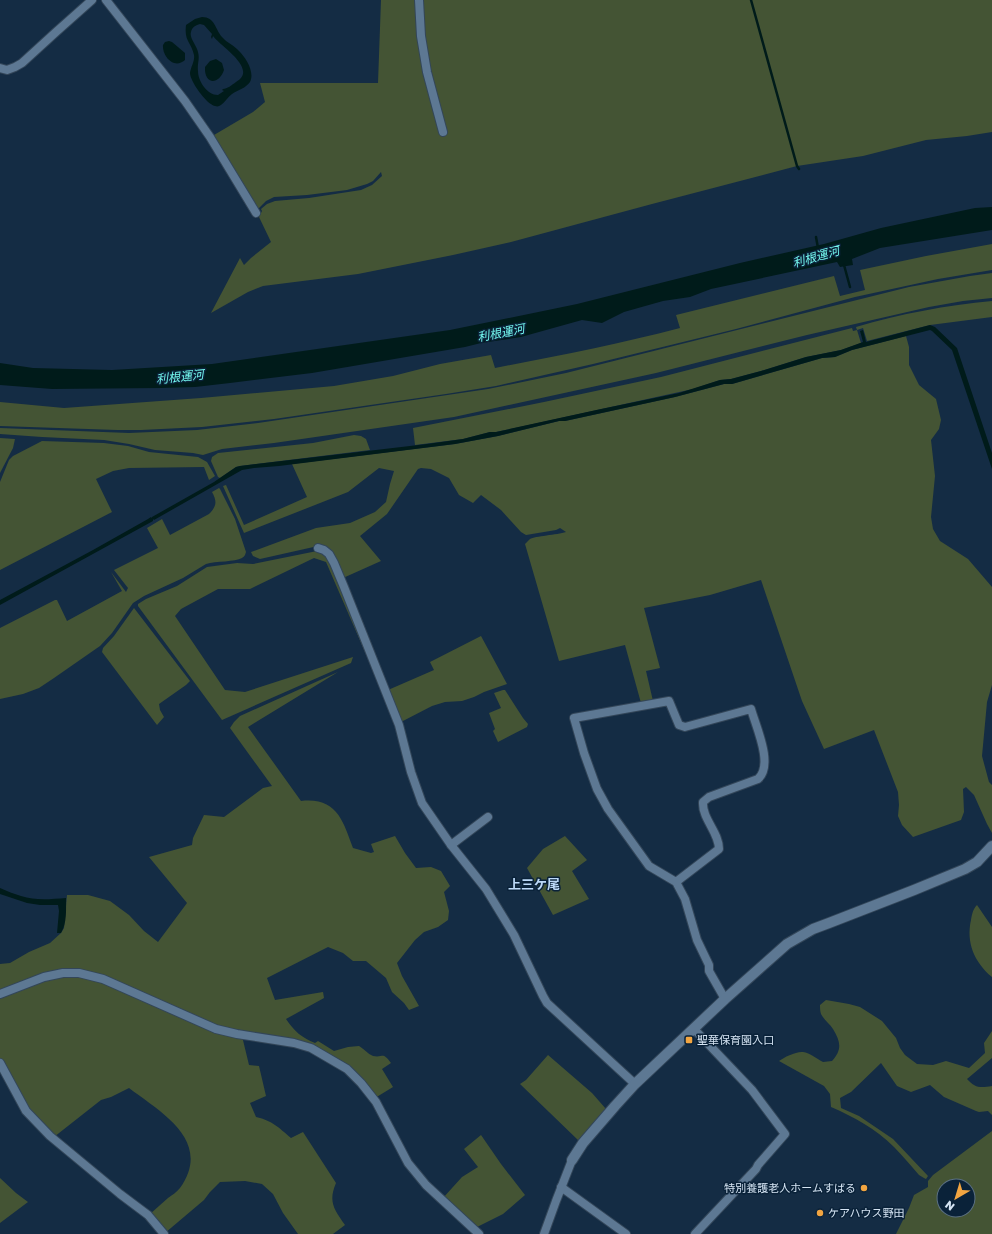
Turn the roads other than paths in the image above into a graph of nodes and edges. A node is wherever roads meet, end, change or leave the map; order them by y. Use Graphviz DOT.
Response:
graph roads {
  1 [pos="92,0"];
  2 [pos="106,0"];
  3 [pos="419,0"];
  4 [pos="0,68"];
  5 [pos="443,132"];
  6 [pos="256,213"];
  7 [pos="318,548"];
  8 [pos="488,817"];
  9 [pos="451,845"];
  10 [pos="992,846"];
  11 [pos="676,882"];
  12 [pos="0,994"];
  13 [pos="725,999"];
  14 [pos="694,1029"];
  15 [pos="0,1063"];
  16 [pos="635,1084"];
  17 [pos="572,1160"];
  18 [pos="561,1187"];
  19 [pos="164,1234"];
  20 [pos="479,1234"];
  21 [pos="544,1234"];
  22 [pos="626,1234"];
  23 [pos="695,1234"];
  1 -- 4 [label="street"];
  2 -- 6 [label="street"];
  3 -- 5 [label="street"];
  7 -- 9 [label="street"];
  8 -- 9 [label="street"];
  9 -- 16 [label="street"];
  10 -- 13 [label="street"];
  11 -- 11 [label="street"];
  11 -- 13 [label="street"];
  12 -- 20 [label="street"];
  13 -- 14 [label="street"];
  14 -- 16 [label="street"];
  14 -- 23 [label="street"];
  15 -- 19 [label="street"];
  16 -- 17 [label="street"];
  17 -- 18 [label="street"];
  18 -- 21 [label="street"];
  18 -- 22 [label="street"];
}
